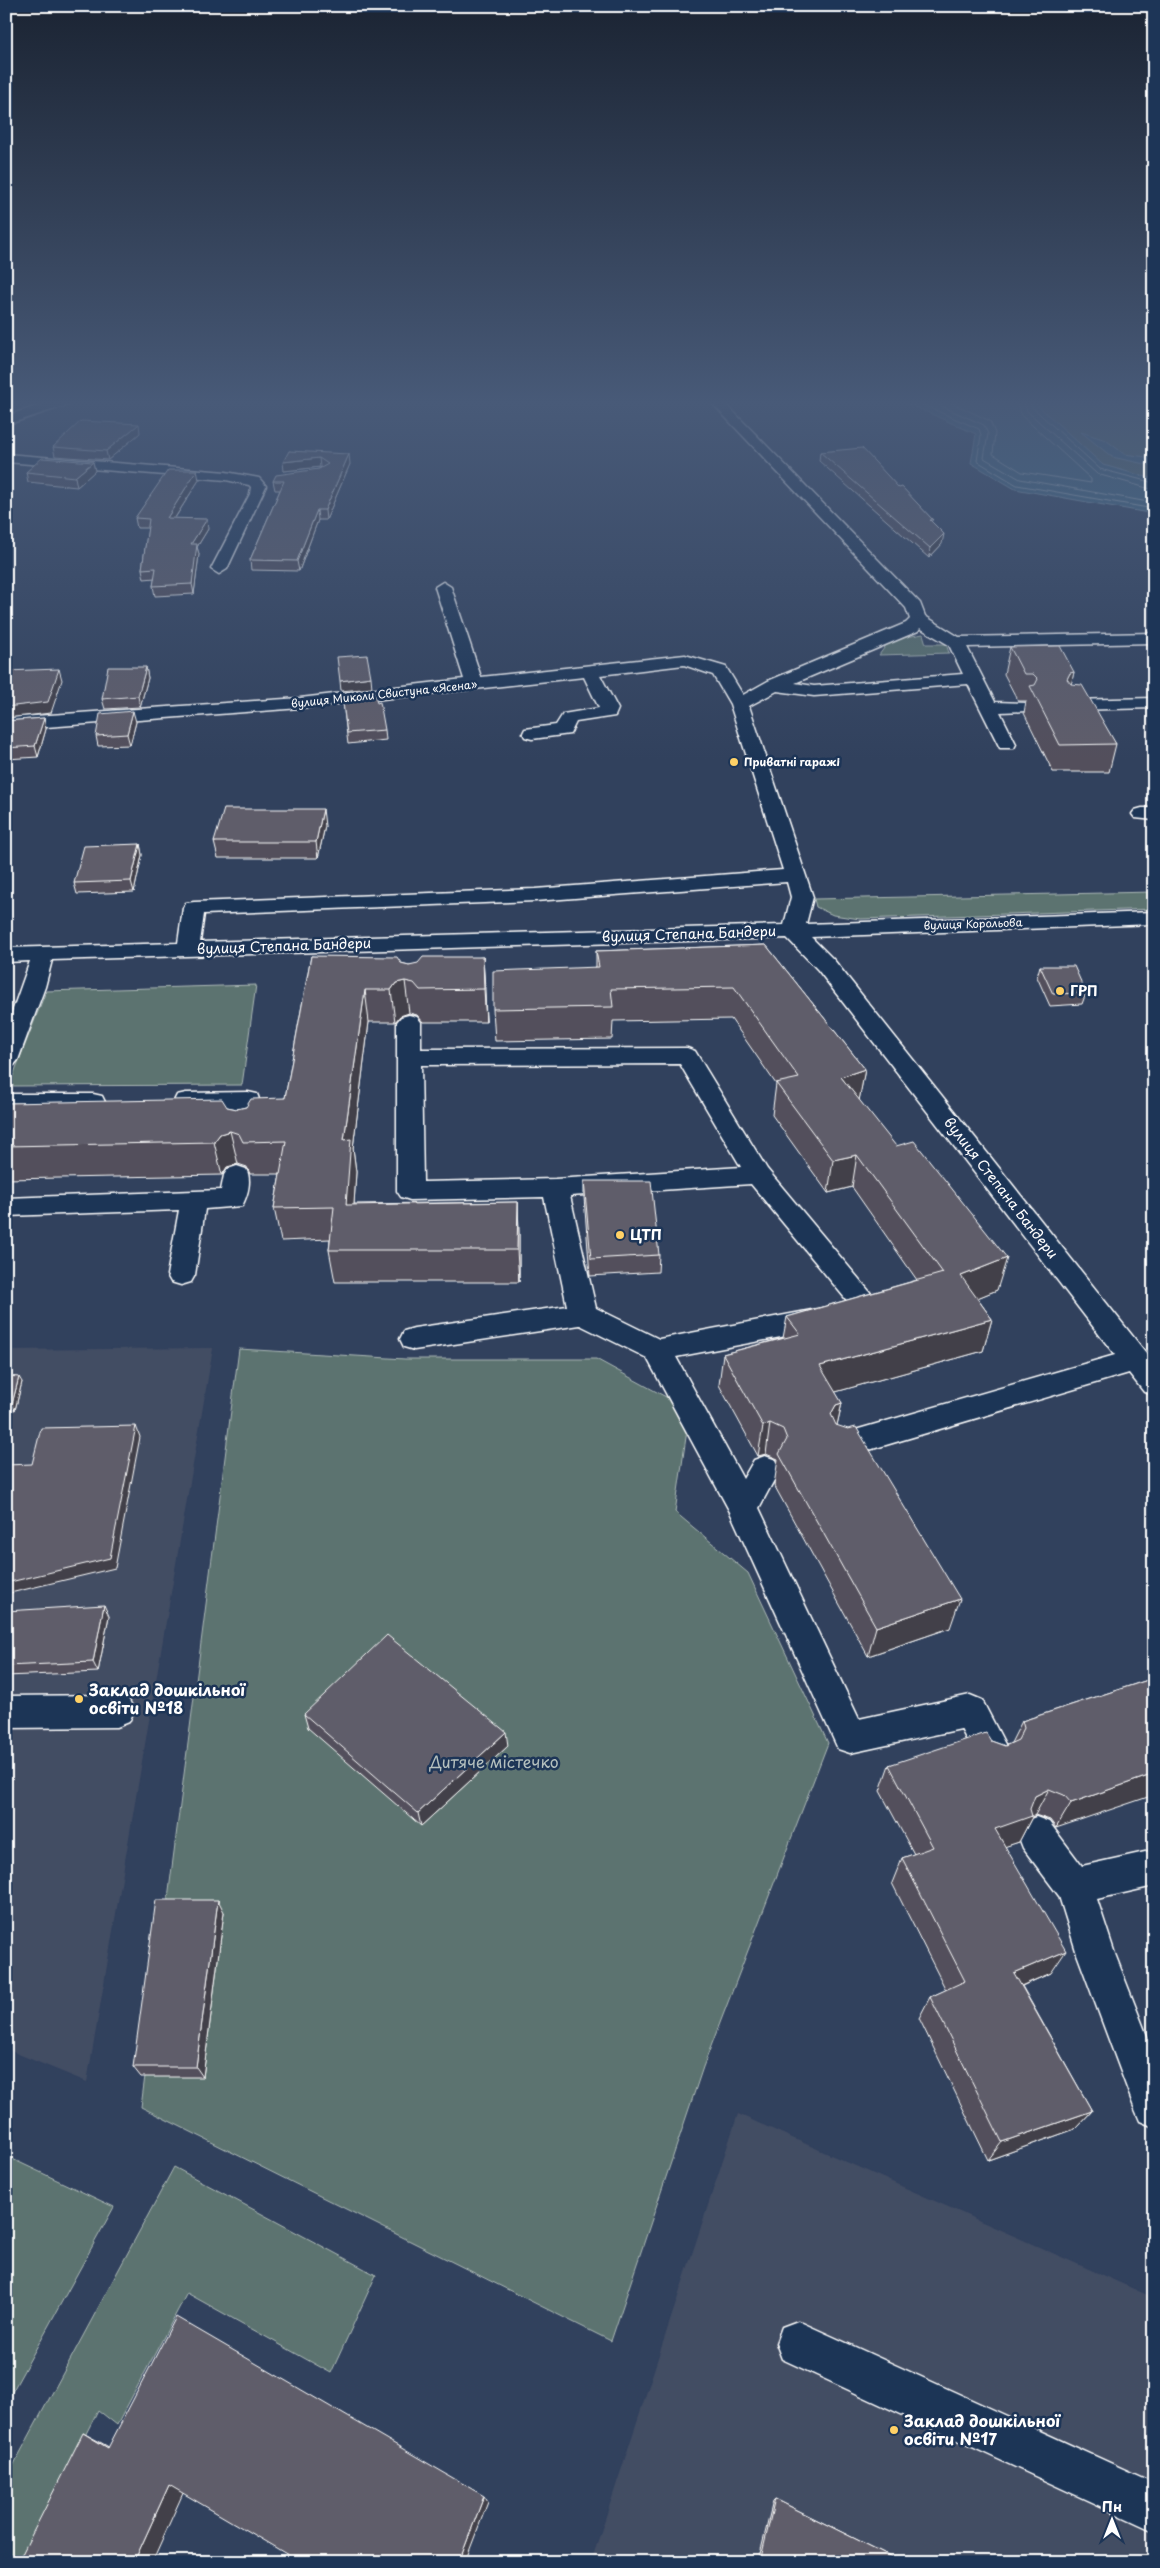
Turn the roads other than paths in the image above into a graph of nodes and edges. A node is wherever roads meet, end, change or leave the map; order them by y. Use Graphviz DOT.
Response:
graph roads {
  1 [pos="243,521"];
  2 [pos="831,521"];
  3 [pos="219,569"];
  4 [pos="443,587"];
  5 [pos="915,623"];
  6 [pos="1154,638"];
  7 [pos="956,642"];
  8 [pos="589,670"];
  9 [pos="974,678"];
  10 [pos="474,684"];
  11 [pos="774,685"];
  12 [pos="1154,703"];
  13 [pos="739,704"];
  14 [pos="1071,705"];
  15 [pos="1021,707"];
  16 [pos="990,708"];
  17 [pos="6,724"];
  18 [pos="532,733"];
  19 [pos="1007,744"];
  20 [pos="795,875"];
  21 [pos="1154,918"];
  22 [pos="793,931"];
  23 [pos="412,941"];
  24 [pos="188,949"];
  25 [pos="43,954"];
  26 [pos="6,955"];
  27 [pos="413,966"];
  28 [pos="409,1022"];
  29 [pos="410,1057"];
  30 [pos="6,1060"];
  31 [pos="161,1101"];
  32 [pos="6,1102"];
  33 [pos="113,1102"];
  34 [pos="244,1132"];
  35 [pos="237,1175"];
  36 [pos="758,1175"];
  37 [pos="555,1188"];
  38 [pos="193,1202"];
  39 [pos="6,1207"];
  40 [pos="181,1274"];
  41 [pos="583,1314"];
  42 [pos="414,1339"];
  43 [pos="658,1350"];
  44 [pos="1135,1360"];
  45 [pos="1154,1384"];
  46 [pos="842,1446"];
  47 [pos="765,1469"];
  48 [pos="742,1507"];
  49 [pos="117,1711"];
  50 [pos="6,1712"];
  51 [pos="992,1754"];
  52 [pos="1036,1835"];
  53 [pos="1154,1868"];
  54 [pos="1074,1886"];
  55 [pos="1154,2107"];
  56 [pos="798,2343"];
  57 [pos="1154,2507"];
  1 -- 3 [label="street"];
  2 -- 5 [label="street"];
  4 -- 10 [label="street"];
  5 -- 7 [label="street"];
  5 -- 11 [label="street"];
  6 -- 7 [label="street"];
  7 -- 9 [label="street"];
  8 -- 10 [label="street, вулиця Миколи Свистуна «Ясена»"];
  8 -- 13 [label="street, вулиця Миколи Свистуна «Ясена»"];
  8 -- 18 [label="street"];
  9 -- 11 [label="street"];
  9 -- 16 [label="street"];
  10 -- 17 [label="street, вулиця Миколи Свистуна «Ясена»"];
  11 -- 13 [label="street"];
  12 -- 14 [label="street"];
  13 -- 20 [label="street, вулиця Миколи Свистуна «Ясена»"];
  15 -- 16 [label="street"];
  16 -- 19 [label="street"];
  20 -- 22 [label="street, вулиця Миколи Свистуна «Ясена»"];
  20 -- 24 [label="street"];
  21 -- 22 [label="street, вулиця Корольова"];
  22 -- 23 [label="street, вулиця Степана Бандери"];
  22 -- 44 [label="street, вулиця Степана Бандери"];
  23 -- 24 [label="street, вулиця Степана Бандери"];
  23 -- 27 [label="street"];
  24 -- 25 [label="street, вулиця Степана Бандери"];
  25 -- 26 [label="street, вулиця Степана Бандери"];
  25 -- 30 [label="street"];
  28 -- 29 [label="street"];
  29 -- 36 [label="street"];
  29 -- 37 [label="street"];
  31 -- 34 [label="street"];
  32 -- 33 [label="street"];
  35 -- 38 [label="street"];
  36 -- 37 [label="street"];
  36 -- 43 [label="street"];
  37 -- 41 [label="street"];
  38 -- 39 [label="street"];
  38 -- 40 [label="street"];
  41 -- 42 [label="street"];
  41 -- 43 [label="street"];
  43 -- 48 [label="street"];
  44 -- 45 [label="street, вулиця Степана Бандери"];
  44 -- 46 [label="street"];
  47 -- 48 [label="street"];
  48 -- 51 [label="street"];
  49 -- 50 [label="street"];
  52 -- 54 [label="street"];
  53 -- 54 [label="street"];
  54 -- 55 [label="street"];
  56 -- 57 [label="street"];
}
